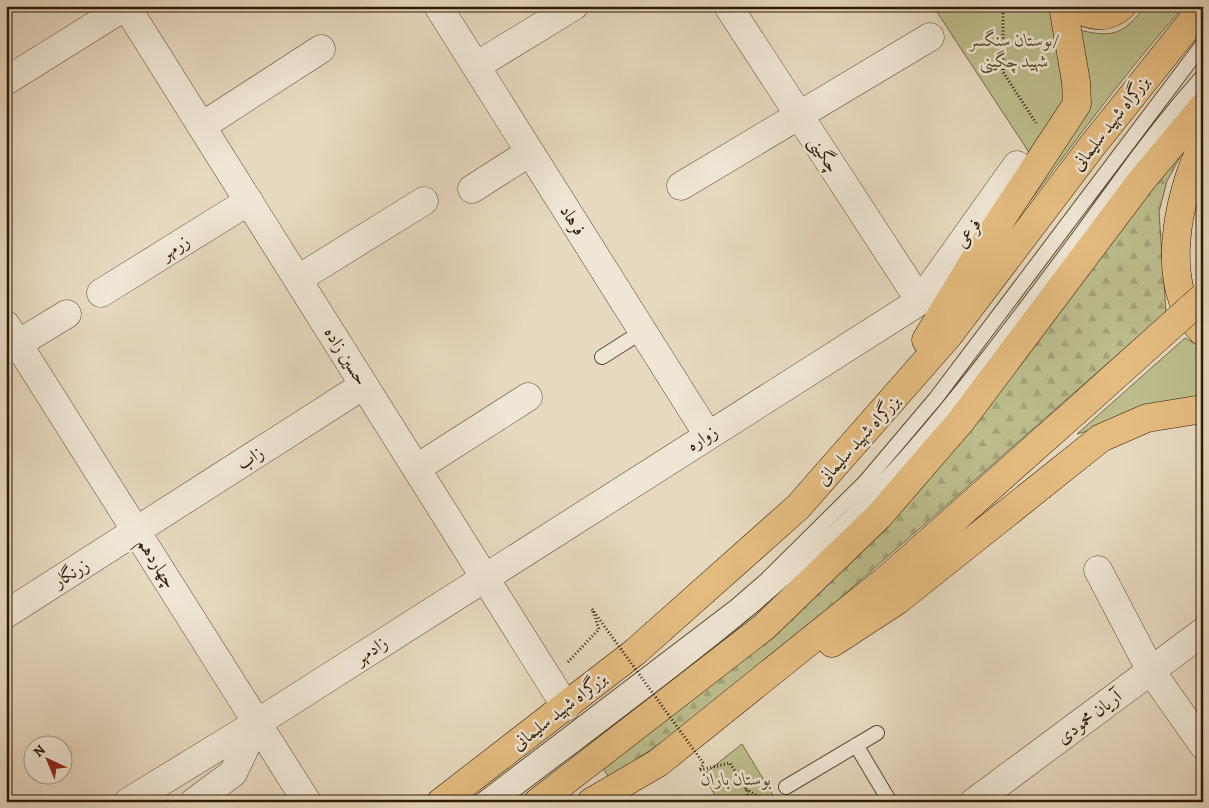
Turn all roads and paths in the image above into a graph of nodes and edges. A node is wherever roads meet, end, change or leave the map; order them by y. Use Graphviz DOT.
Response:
graph roads {
  1 [pos="126,6"];
  2 [pos="438,6"];
  3 [pos="574,6"];
  4 [pos="728,6"];
  5 [pos="1003,6"];
  6 [pos="1063,6"];
  7 [pos="1074,6"];
  8 [pos="1122,6"];
  9 [pos="1203,7"];
  10 [pos="930,37"];
  11 [pos="1203,44"];
  12 [pos="321,49"];
  13 [pos="476,66"];
  14 [pos="1203,76"];
  15 [pos="6,80"];
  16 [pos="1203,107"];
  17 [pos="799,115"];
  18 [pos="1038,125"];
  19 [pos="202,126"];
  20 [pos="1203,144"];
  21 [pos="530,152"];
  22 [pos="1017,165"];
  23 [pos="682,186"];
  24 [pos="472,189"];
  25 [pos="249,201"];
  26 [pos="424,201"];
  27 [pos="298,279"];
  28 [pos="101,293"];
  29 [pos="1203,297"];
  30 [pos="920,301"];
  31 [pos="68,314"];
  32 [pos="643,331"];
  33 [pos="1203,332"];
  34 [pos="10,340"];
  35 [pos="602,357"];
  36 [pos="364,385"];
  37 [pos="528,397"];
  38 [pos="1203,409"];
  39 [pos="880,416"];
  40 [pos="708,435"];
  41 [pos="417,468"];
  42 [pos="136,531"];
  43 [pos="1098,570"];
  44 [pos="485,577"];
  45 [pos="6,614"];
  46 [pos="1203,632"];
  47 [pos="1150,671"];
  48 [pos="550,680"];
  49 [pos="566,707"];
  50 [pos="711,720"];
  51 [pos="257,723"];
  52 [pos="876,733"];
  53 [pos="856,745"];
  54 [pos="1203,745"];
  55 [pos="786,787"];
  56 [pos="746,789"];
  57 [pos="128,802"];
  58 [pos="194,802"];
  59 [pos="307,802"];
  60 [pos="441,802"];
  61 [pos="479,802"];
  62 [pos="499,802"];
  63 [pos="538,802"];
  64 [pos="591,802"];
  65 [pos="748,802"];
  66 [pos="767,802"];
  67 [pos="890,802"];
  68 [pos="974,802"];
  1 -- 15 [label="street"];
  1 -- 19 [label="street, حسین زاده"];
  2 -- 13 [label="street, فرهاد"];
  3 -- 13 [label="street"];
  4 -- 17 [label="street, چگینی"];
  5 -- 18 [label="path"];
  6 -- 39 [label="highway"];
  7 -- 8 [label="highway"];
  9 -- 39 [label="highway, بزرگراه شهید سلیمانی"];
  10 -- 17 [label="street"];
  11 -- 61 [label="lane"];
  12 -- 19 [label="street"];
  13 -- 21 [label="street, فرهاد"];
  14 -- 62 [label="lane"];
  16 -- 63 [label="highway"];
  17 -- 23 [label="street"];
  17 -- 30 [label="street, چگینی"];
  19 -- 25 [label="street, حسین زاده"];
  20 -- 33 [label="highway"];
  21 -- 24 [label="street"];
  21 -- 32 [label="street, فرهاد"];
  22 -- 30 [label="street, فرعی"];
  25 -- 27 [label="street, حسین زاده"];
  25 -- 28 [label="street, زرمهر"];
  26 -- 27 [label="street"];
  27 -- 36 [label="street, حسین زاده"];
  29 -- 50 [label="highway, bridge"];
  30 -- 40 [label="street, زواره"];
  31 -- 34 [label="street"];
  32 -- 35 [label="lane"];
  32 -- 40 [label="street, فرهاد"];
  34 -- 42 [label="street, چهاردهم"];
  36 -- 41 [label="street, حسین زاده"];
  36 -- 42 [label="street, زاب"];
  37 -- 41 [label="street"];
  38 -- 50 [label="highway"];
  39 -- 49 [label="highway, بزرگراه شهید سلیمانی"];
  40 -- 44 [label="street, زواره"];
  41 -- 44 [label="street, حسین زاده"];
  42 -- 45 [label="street, زرنگار"];
  42 -- 51 [label="street, چهاردهم"];
  43 -- 47 [label="street"];
  44 -- 48 [label="street, حسین زاده"];
  44 -- 51 [label="street, زادمهر"];
  46 -- 47 [label="street, آریان محمودی"];
  47 -- 54 [label="street"];
  47 -- 68 [label="street, آریان محمودی"];
  48 -- 49 [label="street, حسین زاده"];
  48 -- 56 [label="path, bridge"];
  49 -- 60 [label="highway, بزرگراه شهید سلیمانی"];
  50 -- 64 [label="highway"];
  51 -- 57 [label="street"];
  51 -- 58 [label="street"];
  51 -- 59 [label="street, چهاردهم"];
  52 -- 53 [label="lane"];
  53 -- 55 [label="lane"];
  53 -- 67 [label="lane"];
  56 -- 65 [label="path"];
  56 -- 66 [label="path"];
}
